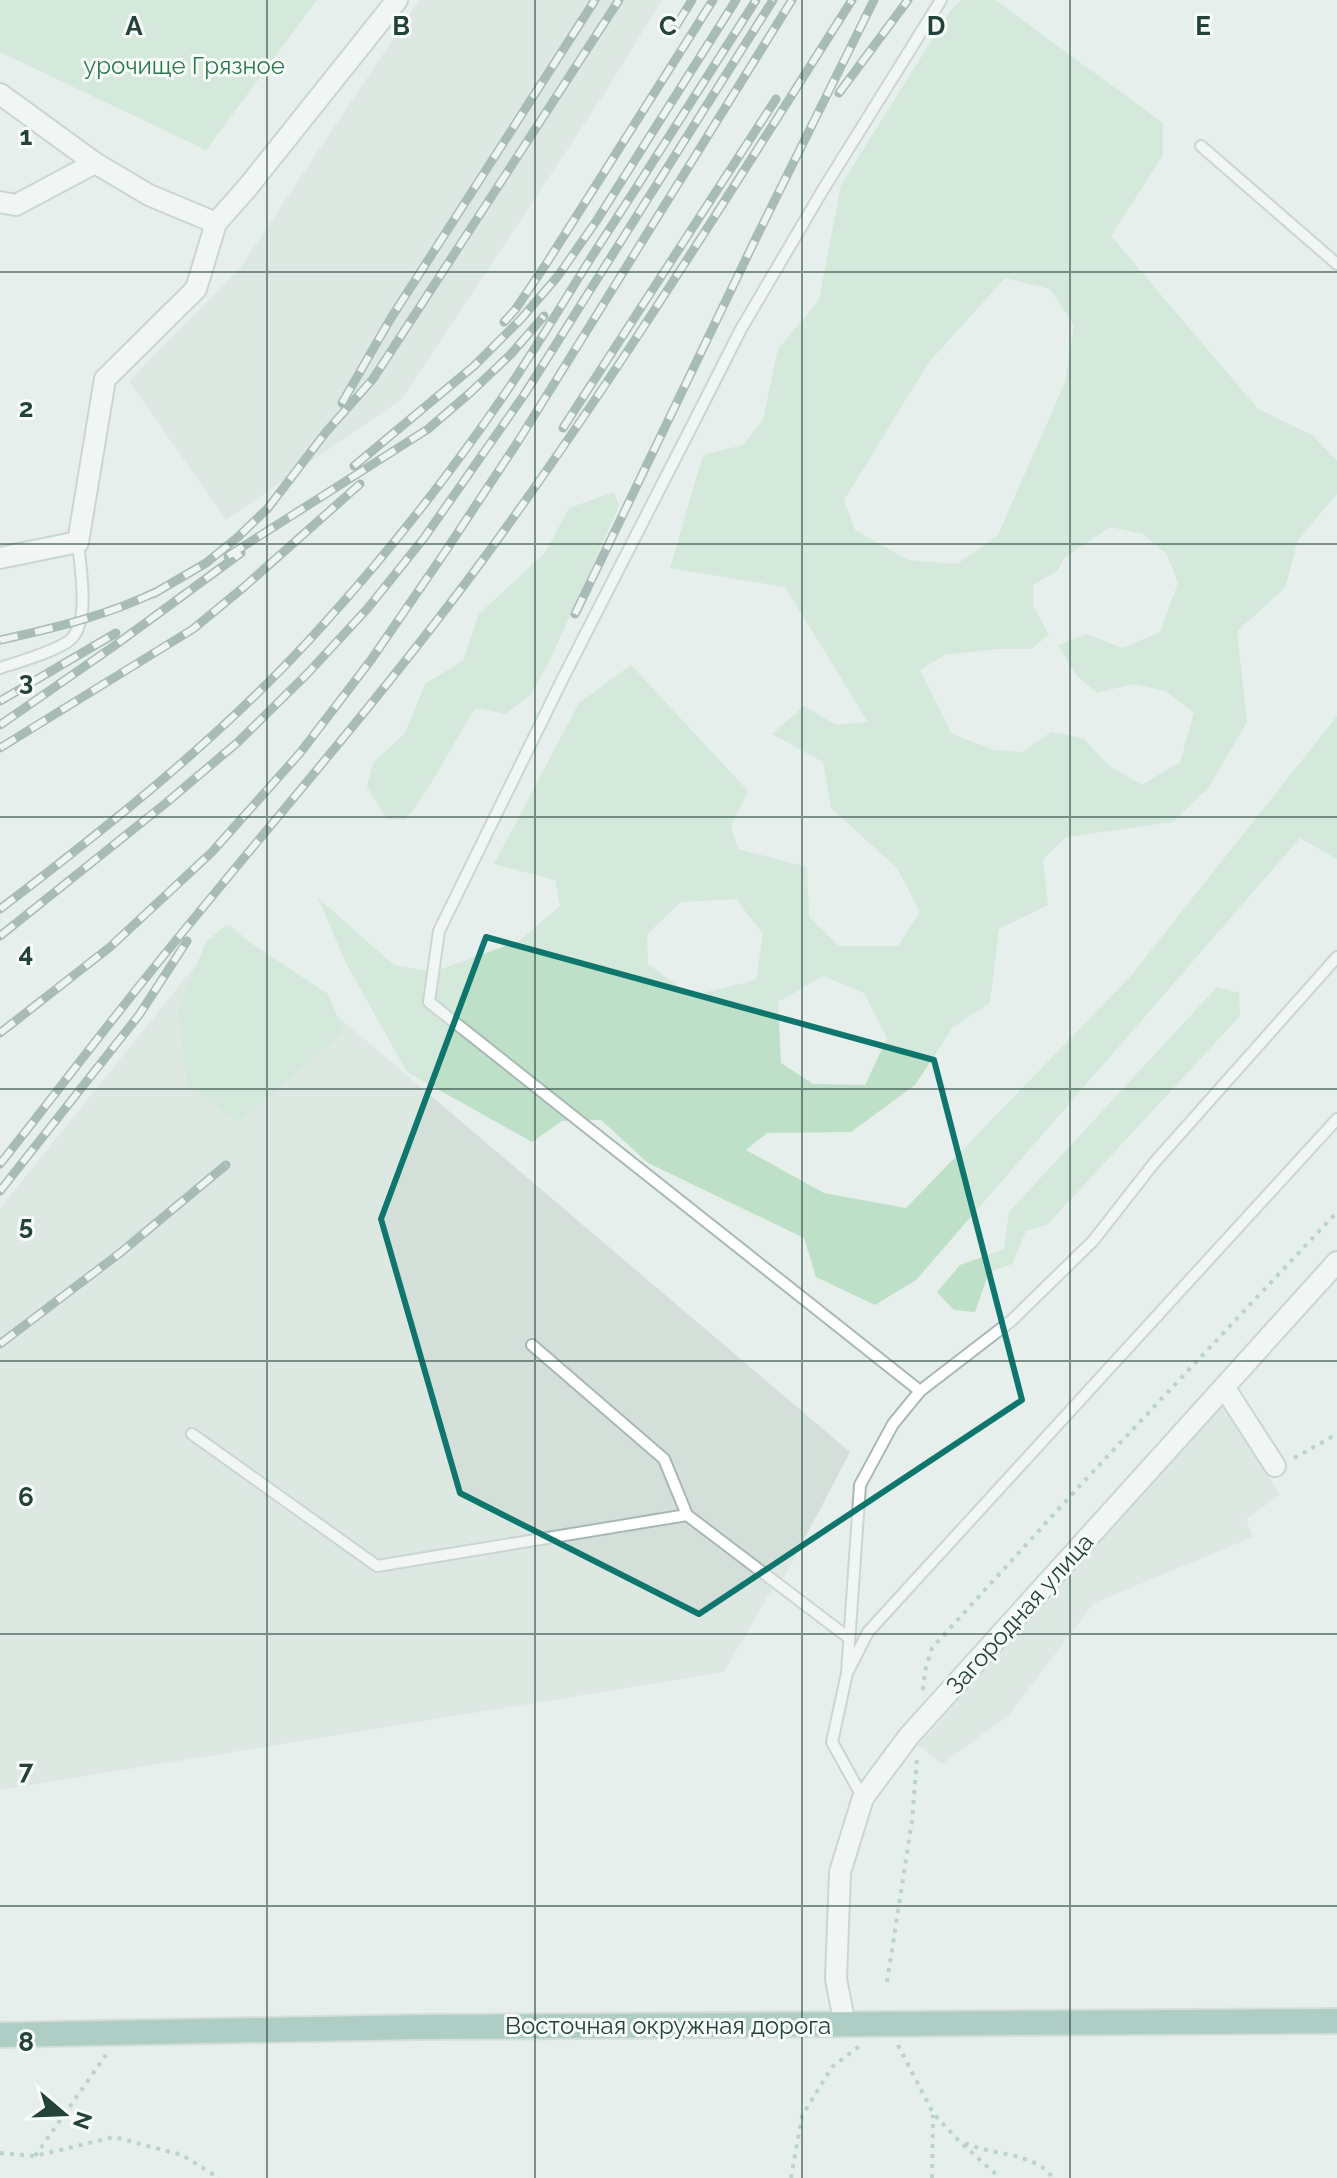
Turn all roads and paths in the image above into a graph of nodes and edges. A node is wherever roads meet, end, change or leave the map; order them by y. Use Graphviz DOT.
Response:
graph roads {
  1 [pos="397,0"];
  2 [pos="941,0"];
  3 [pos="0,94"];
  4 [pos="1201,146"];
  5 [pos="95,163"];
  6 [pos="0,202"];
  7 [pos="216,223"];
  8 [pos="1337,264"];
  9 [pos="78,542"];
  10 [pos="0,558"];
  11 [pos="0,668"];
  12 [pos="1337,957"];
  13 [pos="1337,1119"];
  14 [pos="1337,1262"];
  15 [pos="532,1345"];
  16 [pos="1224,1387"];
  17 [pos="920,1391"];
  18 [pos="192,1434"];
  19 [pos="1337,1434"];
  20 [pos="1275,1466"];
  21 [pos="687,1515"];
  22 [pos="849,1638"];
  23 [pos="847,1673"];
  24 [pos="863,1798"];
  25 [pos="1337,2021"];
  26 [pos="888,2024"];
  27 [pos="845,2025"];
  28 [pos="121,2033"];
  29 [pos="0,2035"];
  30 [pos="933,2113"];
  31 [pos="957,2139"];
  32 [pos="0,2153"];
  33 [pos="35,2156"];
  34 [pos="219,2178"];
  35 [pos="791,2178"];
  36 [pos="932,2178"];
  37 [pos="1000,2178"];
  38 [pos="1053,2178"];
  1 -- 7 [label="street"];
  2 -- 17 [label="lane"];
  3 -- 5 [label="street"];
  4 -- 8 [label="lane"];
  5 -- 6 [label="street"];
  5 -- 7 [label="street"];
  7 -- 9 [label="street"];
  9 -- 10 [label="street"];
  9 -- 11 [label="lane"];
  12 -- 17 [label="lane"];
  13 -- 23 [label="lane"];
  14 -- 16 [label="street, Загородная улица"];
  15 -- 21 [label="lane"];
  16 -- 20 [label="street"];
  16 -- 24 [label="street, Загородная улица"];
  17 -- 22 [label="lane"];
  18 -- 21 [label="lane"];
  19 -- 20 [label="path"];
  21 -- 22 [label="lane"];
  22 -- 23 [label="lane"];
  23 -- 24 [label="lane"];
  24 -- 27 [label="street, Загородная улица"];
  25 -- 26 [label="main road, Восточная окружная дорога"];
  26 -- 27 [label="main road, Восточная окружная дорога"];
  26 -- 30 [label="path"];
  26 -- 35 [label="path"];
  27 -- 28 [label="main road, Восточная окружная дорога"];
  28 -- 29 [label="main road, Восточная окружная дорога"];
  28 -- 33 [label="path"];
  30 -- 31 [label="path"];
  30 -- 36 [label="path"];
  31 -- 37 [label="path"];
  31 -- 38 [label="path"];
  32 -- 33 [label="path"];
  33 -- 34 [label="path"];
}
